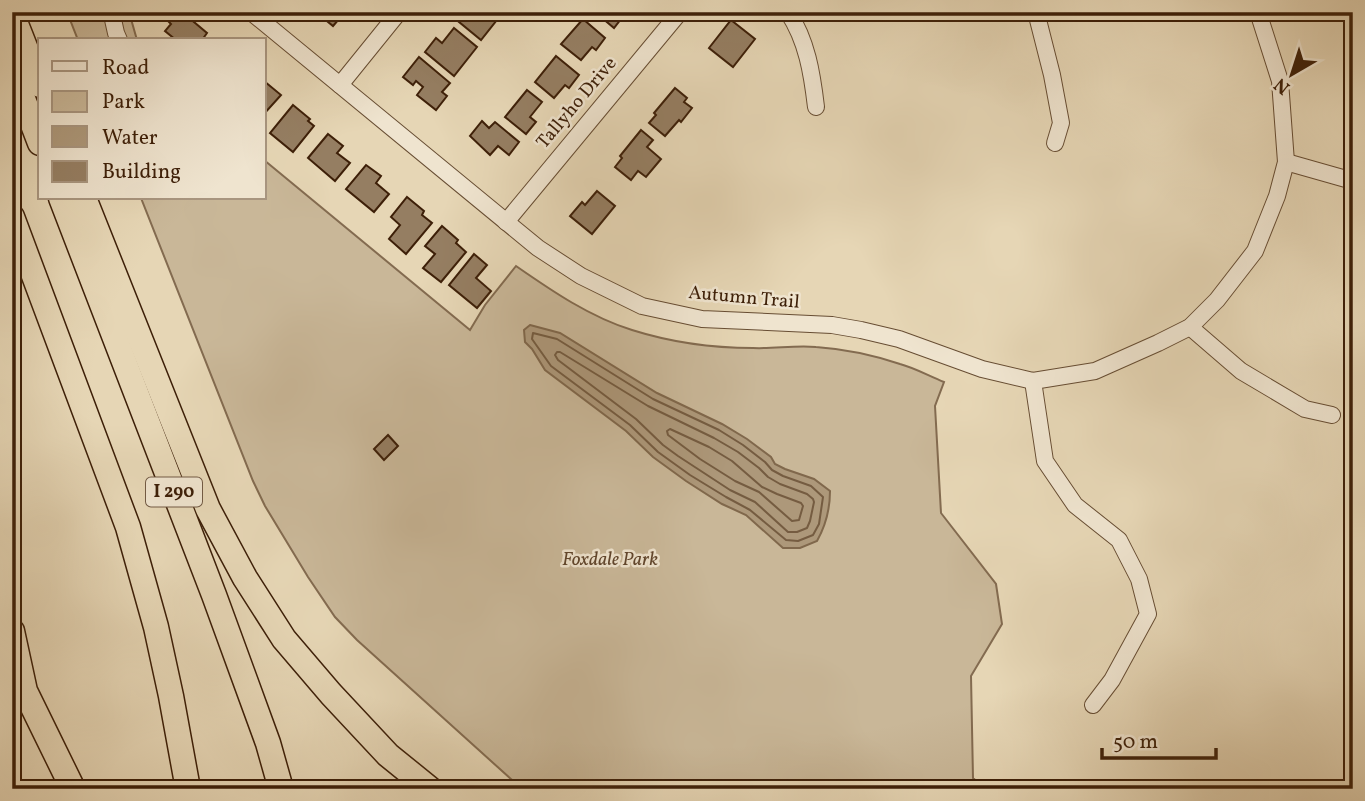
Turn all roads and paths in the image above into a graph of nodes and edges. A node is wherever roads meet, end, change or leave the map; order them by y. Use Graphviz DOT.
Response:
graph roads {
  1 [pos="114,12"];
  2 [pos="251,12"];
  3 [pos="399,12"];
  4 [pos="680,12"];
  5 [pos="788,12"];
  6 [pos="1036,12"];
  7 [pos="1258,12"];
  8 [pos="12,14"];
  9 [pos="118,38"];
  10 [pos="12,69"];
  11 [pos="38,80"];
  12 [pos="340,85"];
  13 [pos="816,107"];
  14 [pos="38,138"];
  15 [pos="1055,142"];
  16 [pos="1286,162"];
  17 [pos="1353,181"];
  18 [pos="62,200"];
  19 [pos="85,200"];
  20 [pos="12,217"];
  21 [pos="506,222"];
  22 [pos="1189,327"];
  23 [pos="1033,381"];
  24 [pos="1332,415"];
  25 [pos="12,631"];
  26 [pos="1093,705"];
  27 [pos="73,789"];
  28 [pos="188,789"];
  29 [pos="281,789"];
  30 [pos="430,789"];
  1 -- 9 [label="street"];
  2 -- 12 [label="street, Autumn Trail"];
  3 -- 12 [label="street"];
  4 -- 21 [label="street, Tallyho Drive"];
  5 -- 13 [label="street"];
  6 -- 15 [label="street"];
  7 -- 16 [label="street, Autumn Trail"];
  8 -- 11 [label="highway"];
  10 -- 14 [label="highway"];
  12 -- 21 [label="street, Autumn Trail"];
  16 -- 17 [label="street"];
  16 -- 22 [label="street, Autumn Trail"];
  18 -- 29 [label="highway, I 290"];
  19 -- 30 [label="highway"];
  20 -- 28 [label="highway, I 290"];
  21 -- 23 [label="street, Autumn Trail"];
  22 -- 23 [label="street, Autumn Trail"];
  22 -- 24 [label="street"];
  23 -- 26 [label="street"];
  25 -- 27 [label="highway"];
}
